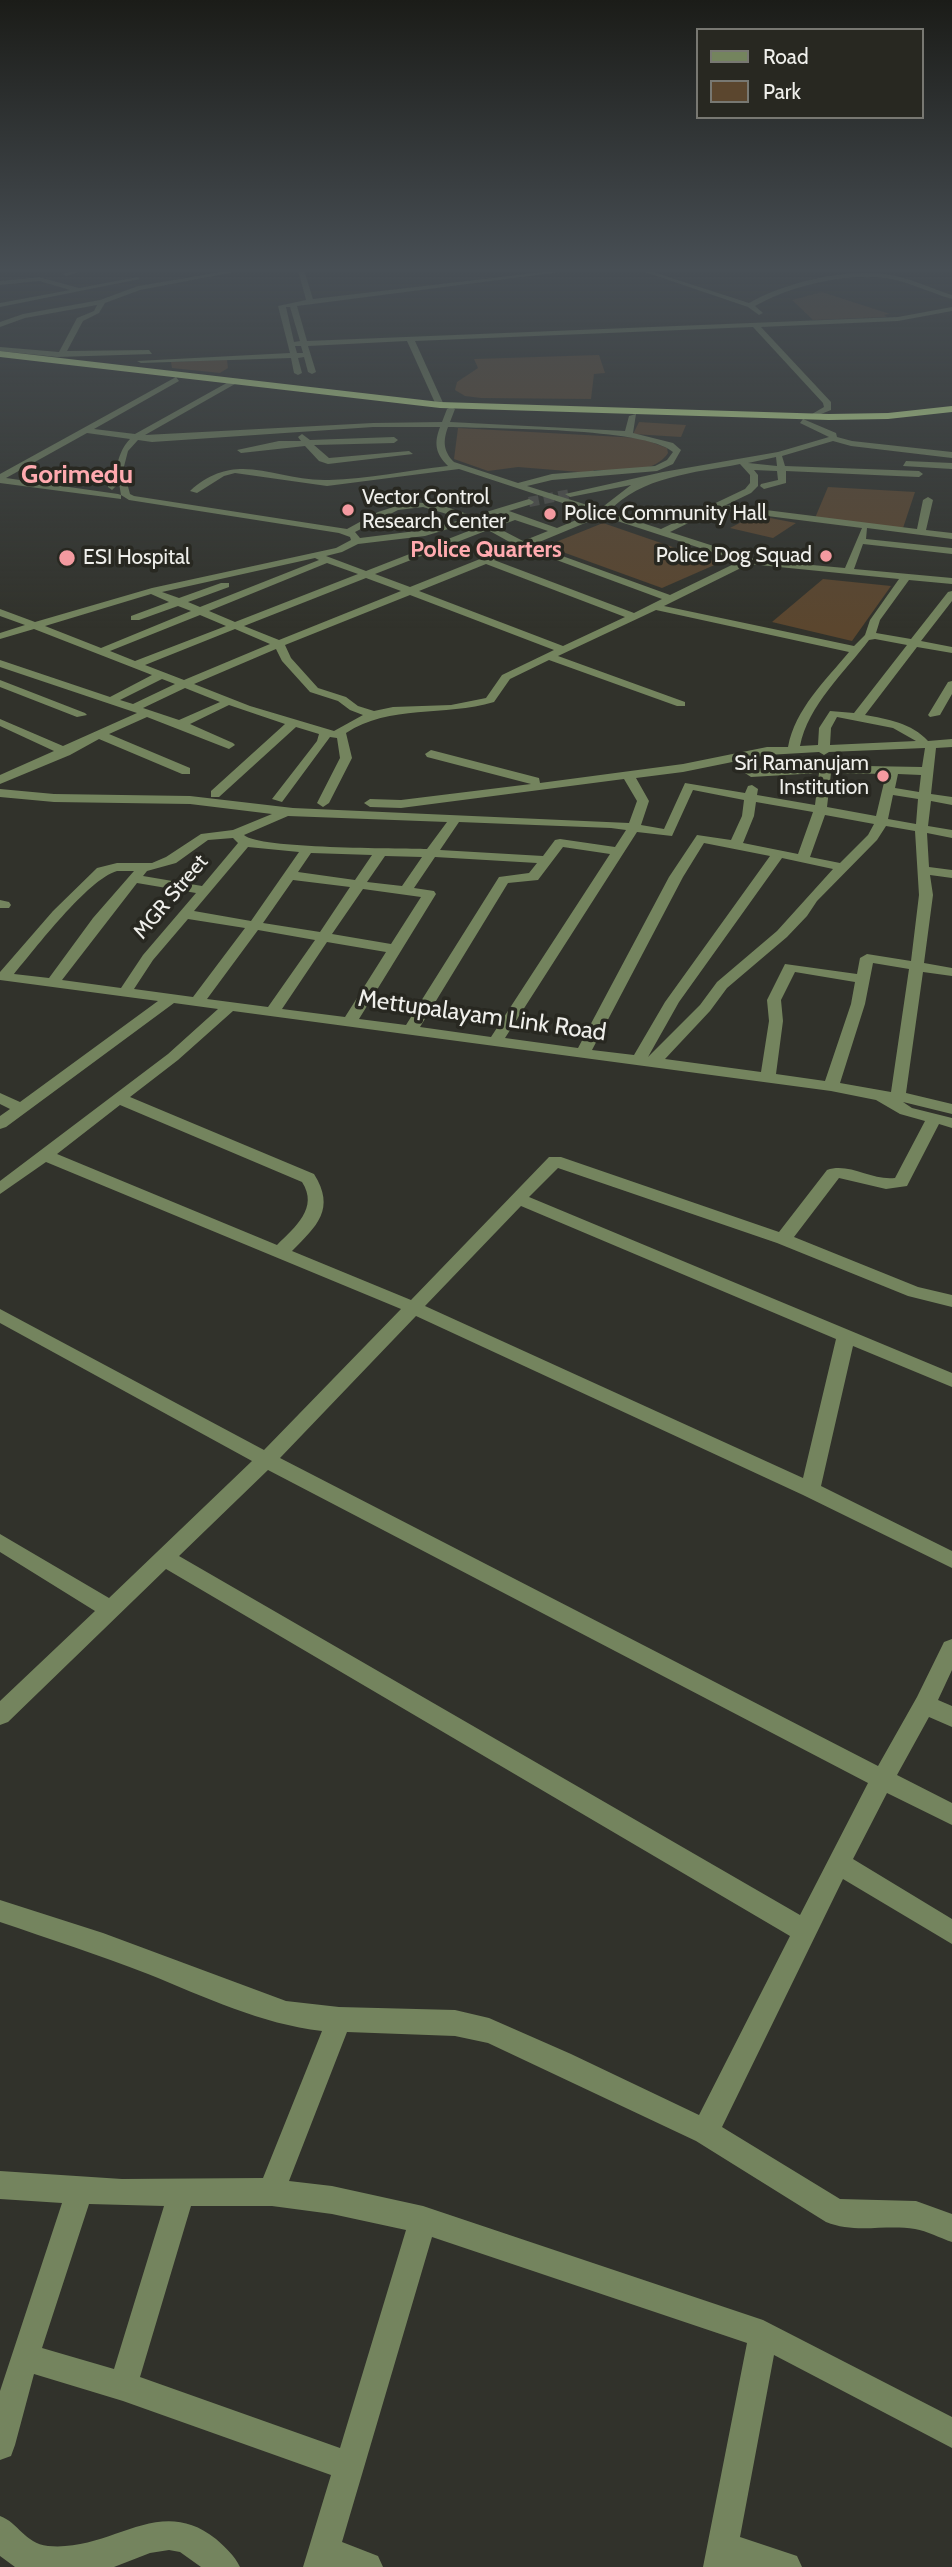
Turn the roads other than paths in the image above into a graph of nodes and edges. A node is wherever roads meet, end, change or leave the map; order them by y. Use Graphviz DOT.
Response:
graph roads {
  1 [pos="157,390"];
  2 [pos="217,390"];
  3 [pos="287,390"];
  4 [pos="302,390"];
  5 [pos="318,390"];
  6 [pos="433,390"];
  7 [pos="816,390"];
  8 [pos="439,404"];
  9 [pos="451,409"];
  10 [pos="952,412"];
  11 [pos="633,414"];
  12 [pos="816,414"];
  13 [pos="803,421"];
  14 [pos="445,424"];
  15 [pos="385,425"];
  16 [pos="295,429"];
  17 [pos="86,430"];
  18 [pos="629,434"];
  19 [pos="136,437"];
  20 [pos="833,437"];
  21 [pos="394,440"];
  22 [pos="306,442"];
  23 [pos="952,447"];
  24 [pos="241,450"];
  25 [pos="781,454"];
  26 [pos="952,455"];
  27 [pos="813,457"];
  28 [pos="427,460"];
  29 [pos="857,461"];
  30 [pos="744,464"];
  31 [pos="455,466"];
  32 [pos="870,466"];
  33 [pos="952,466"];
  34 [pos="782,468"];
  35 [pos="918,469"];
  36 [pos="663,475"];
  37 [pos="0,479"];
  38 [pos="114,481"];
  39 [pos="874,484"];
  40 [pos="519,485"];
  41 [pos="764,485"];
  42 [pos="923,485"];
  43 [pos="194,491"];
  44 [pos="77,492"];
  45 [pos="570,494"];
  46 [pos="118,497"];
  47 [pos="928,500"];
  48 [pos="529,502"];
  49 [pos="720,506"];
  50 [pos="501,511"];
  51 [pos="602,513"];
  52 [pos="516,516"];
  53 [pos="473,519"];
  54 [pos="865,526"];
  55 [pos="489,527"];
  56 [pos="556,531"];
  57 [pos="349,532"];
  58 [pos="660,533"];
  59 [pos="921,533"];
  60 [pos="952,536"];
  61 [pos="388,539"];
  62 [pos="356,541"];
  63 [pos="860,541"];
  64 [pos="521,544"];
  65 [pos="952,551"];
  66 [pos="316,555"];
  67 [pos="435,557"];
  68 [pos="327,559"];
  69 [pos="485,560"];
  70 [pos="747,561"];
  71 [pos="465,568"];
  72 [pos="848,573"];
  73 [pos="370,575"];
  74 [pos="906,578"];
  75 [pos="952,581"];
  76 [pos="225,585"];
  77 [pos="411,590"];
  78 [pos="152,591"];
  79 [pos="952,594"];
  80 [pos="670,600"];
  81 [pos="178,601"];
  82 [pos="655,607"];
  83 [pos="204,611"];
  84 [pos="0,612"];
  85 [pos="634,617"];
  86 [pos="135,618"];
  87 [pos="32,626"];
  88 [pos="237,626"];
  89 [pos="0,636"];
  90 [pos="870,636"];
  91 [pos="915,643"];
  92 [pos="279,644"];
  93 [pos="561,649"];
  94 [pos="857,650"];
  95 [pos="952,650"];
  96 [pos="99,652"];
  97 [pos="547,656"];
  98 [pos="0,663"];
  99 [pos="134,665"];
  100 [pos="161,675"];
  101 [pos="0,683"];
  102 [pos="184,684"];
  103 [pos="952,684"];
  104 [pos="110,701"];
  105 [pos="230,702"];
  106 [pos="681,704"];
  107 [pos="140,711"];
  108 [pos="373,714"];
  109 [pos="81,715"];
  110 [pos="934,715"];
  111 [pos="857,717"];
  112 [pos="873,721"];
  113 [pos="0,722"];
  114 [pos="294,722"];
  115 [pos="180,724"];
  116 [pos="331,733"];
  117 [pos="100,735"];
  118 [pos="928,744"];
  119 [pos="229,745"];
  120 [pos="952,745"];
  121 [pos="873,747"];
  122 [pos="793,750"];
  123 [pos="824,751"];
  124 [pos="66,752"];
  125 [pos="431,754"];
  126 [pos="734,758"];
  127 [pos="827,769"];
  128 [pos="893,769"];
  129 [pos="186,771"];
  130 [pos="926,771"];
  131 [pos="751,774"];
  132 [pos="628,775"];
  133 [pos="549,783"];
  134 [pos="0,784"];
  135 [pos="888,791"];
  136 [pos="215,794"];
  137 [pos="924,797"];
  138 [pos="752,798"];
  139 [pos="278,799"];
  140 [pos="952,801"];
  141 [pos="307,802"];
  142 [pos="323,803"];
  143 [pos="820,811"];
  144 [pos="288,812"];
  145 [pos="454,820"];
  146 [pos="881,823"];
  147 [pos="634,827"];
  148 [pos="923,830"];
  149 [pos="952,834"];
  150 [pos="240,839"];
  151 [pos="736,843"];
  152 [pos="307,849"];
  153 [pos="619,851"];
  154 [pos="381,852"];
  155 [pos="432,853"];
  156 [pos="779,853"];
  157 [pos="803,858"];
  158 [pos="547,860"];
  159 [pos="842,867"];
  160 [pos="924,870"];
  161 [pos="138,874"];
  162 [pos="952,874"];
  163 [pos="289,875"];
  164 [pos="359,886"];
  165 [pos="205,890"];
  166 [pos="405,891"];
  167 [pos="185,914"];
  168 [pos="253,926"];
  169 [pos="324,938"];
  170 [pos="396,949"];
  171 [pos="916,967"];
  172 [pos="952,972"];
  173 [pos="2,976"];
  174 [pos="863,979"];
  175 [pos="53,982"];
  176 [pos="126,990"];
  177 [pos="173,997"];
  178 [pos="198,1001"];
  179 [pos="231,1005"];
  180 [pos="273,1011"];
  181 [pos="350,1021"];
  182 [pos="411,1029"];
  183 [pos="496,1041"];
  184 [pos="583,1052"];
  185 [pos="647,1061"];
  186 [pos="768,1078"];
  187 [pos="831,1086"];
  188 [pos="881,1096"];
  189 [pos="898,1097"];
  190 [pos="0,1098"];
  191 [pos="118,1098"];
  192 [pos="21,1108"];
  193 [pos="952,1109"];
  194 [pos="934,1119"];
  195 [pos="0,1124"];
  196 [pos="952,1124"];
  197 [pos="45,1155"];
  198 [pos="0,1189"];
  199 [pos="518,1199"];
  200 [pos="783,1239"];
  201 [pos="280,1252"];
  202 [pos="952,1301"];
  203 [pos="412,1307"];
  204 [pos="0,1315"];
  205 [pos="846,1337"];
  206 [pos="952,1380"];
  207 [pos="266,1460"];
  208 [pos="810,1490"];
  209 [pos="0,1542"];
  210 [pos="164,1558"];
  211 [pos="952,1559"];
  212 [pos="110,1609"];
  213 [pos="952,1648"];
  214 [pos="925,1704"];
  215 [pos="0,1715"];
  216 [pos="952,1717"];
  217 [pos="884,1778"];
  218 [pos="952,1815"];
  219 [pos="838,1863"];
  220 [pos="0,1911"];
  221 [pos="805,1931"];
  222 [pos="952,1932"];
  223 [pos="340,2020"];
  224 [pos="705,2132"];
  225 [pos="0,2185"];
  226 [pos="80,2191"];
  227 [pos="182,2192"];
  228 [pos="272,2192"];
  229 [pos="424,2220"];
  230 [pos="952,2228"];
  231 [pos="763,2334"];
  232 [pos="24,2357"];
  233 [pos="123,2386"];
  234 [pos="952,2433"];
  235 [pos="0,2445"];
  236 [pos="349,2466"];
  237 [pos="0,2531"];
  238 [pos="721,2557"];
  239 [pos="321,2559"];
  240 [pos="224,2567"];
  241 [pos="367,2567"];
  242 [pos="786,2567"];
  1 -- 17 [label="street"];
  2 -- 19 [label="street"];
  3 -- 9 [label="highway"];
  4 -- 8 [label="highway"];
  5 -- 8 [label="street"];
  6 -- 8 [label="street"];
  7 -- 12 [label="street"];
  8 -- 11 [label="highway"];
  9 -- 11 [label="highway"];
  9 -- 14 [label="street"];
  10 -- 11 [label="highway"];
  10 -- 13 [label="highway"];
  11 -- 13 [label="highway"];
  11 -- 18 [label="street"];
  13 -- 20 [label="street"];
  14 -- 15 [label="street"];
  14 -- 18 [label="street"];
  14 -- 31 [label="street"];
  15 -- 16 [label="street"];
  15 -- 21 [label="street"];
  16 -- 19 [label="street"];
  16 -- 22 [label="street"];
  17 -- 19 [label="street"];
  17 -- 37 [label="street"];
  18 -- 40 [label="street"];
  19 -- 38 [label="street"];
  20 -- 23 [label="street"];
  20 -- 25 [label="street"];
  20 -- 26 [label="street"];
  21 -- 22 [label="street"];
  21 -- 22 [label="street"];
  22 -- 24 [label="street"];
  25 -- 27 [label="street"];
  25 -- 30 [label="street"];
  25 -- 34 [label="street"];
  28 -- 31 [label="street"];
  29 -- 32 [label="street"];
  30 -- 34 [label="street"];
  30 -- 36 [label="street"];
  30 -- 49 [label="street"];
  31 -- 40 [label="street"];
  31 -- 43 [label="street"];
  32 -- 34 [label="street"];
  32 -- 35 [label="street"];
  32 -- 39 [label="street"];
  33 -- 35 [label="street"];
  34 -- 41 [label="street"];
  35 -- 42 [label="street"];
  36 -- 45 [label="street"];
  36 -- 51 [label="street"];
  37 -- 44 [label="street"];
  38 -- 44 [label="street"];
  38 -- 46 [label="street"];
  38 -- 57 [label="street"];
  40 -- 51 [label="street"];
  44 -- 46 [label="street"];
  46 -- 66 [label="street"];
  47 -- 59 [label="street"];
  48 -- 50 [label="street"];
  49 -- 54 [label="street"];
  49 -- 58 [label="street"];
  50 -- 52 [label="street"];
  50 -- 53 [label="street"];
  51 -- 56 [label="street"];
  51 -- 58 [label="street"];
  52 -- 55 [label="street"];
  52 -- 56 [label="street"];
  53 -- 57 [label="street"];
  53 -- 61 [label="street"];
  54 -- 59 [label="street"];
  54 -- 63 [label="street"];
  55 -- 64 [label="street"];
  55 -- 67 [label="street"];
  56 -- 64 [label="street"];
  57 -- 62 [label="street"];
  58 -- 70 [label="street"];
  59 -- 60 [label="street"];
  61 -- 62 [label="street"];
  61 -- 67 [label="street"];
  62 -- 66 [label="street"];
  63 -- 65 [label="street"];
  63 -- 72 [label="street"];
  64 -- 69 [label="street"];
  64 -- 80 [label="street"];
  66 -- 68 [label="street"];
  66 -- 78 [label="street"];
  67 -- 71 [label="street"];
  67 -- 73 [label="street"];
  68 -- 73 [label="street"];
  68 -- 83 [label="street"];
  69 -- 71 [label="street"];
  69 -- 85 [label="street"];
  70 -- 72 [label="street"];
  70 -- 80 [label="street"];
  71 -- 77 [label="street"];
  72 -- 74 [label="street"];
  73 -- 77 [label="street"];
  73 -- 88 [label="street"];
  74 -- 75 [label="street"];
  74 -- 90 [label="street"];
  76 -- 81 [label="street"];
  77 -- 92 [label="street"];
  77 -- 93 [label="street"];
  78 -- 81 [label="street"];
  78 -- 87 [label="street"];
  79 -- 91 [label="street"];
  80 -- 82 [label="street"];
  81 -- 83 [label="street"];
  81 -- 86 [label="street"];
  82 -- 85 [label="street"];
  82 -- 94 [label="street"];
  83 -- 88 [label="street"];
  83 -- 96 [label="street"];
  84 -- 87 [label="street"];
  85 -- 93 [label="street"];
  87 -- 89 [label="street"];
  87 -- 96 [label="street"];
  88 -- 92 [label="street"];
  88 -- 99 [label="street"];
  90 -- 91 [label="street"];
  90 -- 94 [label="street"];
  91 -- 95 [label="street"];
  91 -- 111 [label="street"];
  92 -- 102 [label="street"];
  92 -- 108 [label="street"];
  93 -- 97 [label="street"];
  94 -- 122 [label="street"];
  96 -- 99 [label="street"];
  97 -- 106 [label="street"];
  97 -- 108 [label="street"];
  98 -- 104 [label="street"];
  99 -- 100 [label="street"];
  100 -- 102 [label="street"];
  100 -- 104 [label="street"];
  101 -- 109 [label="street"];
  102 -- 105 [label="street"];
  102 -- 107 [label="street"];
  103 -- 110 [label="street"];
  104 -- 107 [label="street"];
  105 -- 114 [label="street"];
  105 -- 115 [label="street"];
  107 -- 115 [label="street"];
  107 -- 117 [label="street"];
  108 -- 116 [label="street"];
  111 -- 112 [label="street"];
  111 -- 123 [label="street"];
  112 -- 118 [label="street"];
  112 -- 121 [label="street"];
  113 -- 124 [label="street"];
  114 -- 116 [label="street"];
  114 -- 136 [label="street"];
  115 -- 119 [label="street"];
  116 -- 139 [label="street"];
  116 -- 142 [label="street"];
  117 -- 124 [label="street"];
  117 -- 129 [label="street"];
  118 -- 120 [label="street"];
  118 -- 121 [label="street"];
  118 -- 130 [label="street"];
  121 -- 123 [label="street"];
  122 -- 123 [label="street"];
  122 -- 126 [label="street"];
  124 -- 134 [label="street"];
  125 -- 133 [label="street"];
  126 -- 131 [label="street"];
  126 -- 132 [label="street"];
  127 -- 128 [label="street"];
  127 -- 131 [label="street"];
  127 -- 143 [label="street"];
  128 -- 130 [label="street"];
  128 -- 135 [label="street"];
  130 -- 137 [label="street"];
  131 -- 138 [label="street"];
  132 -- 133 [label="street"];
  132 -- 147 [label="street"];
  133 -- 142 [label="street"];
  134 -- 136 [label="street"];
  134 -- 144 [label="street"];
  135 -- 137 [label="street"];
  135 -- 146 [label="street"];
  136 -- 139 [label="street"];
  137 -- 140 [label="street"];
  137 -- 148 [label="street"];
  138 -- 143 [label="street"];
  138 -- 147 [label="street"];
  138 -- 151 [label="street"];
  139 -- 141 [label="street"];
  141 -- 142 [label="street"];
  141 -- 144 [label="street"];
  143 -- 146 [label="street"];
  143 -- 157 [label="street"];
  144 -- 145 [label="street"];
  144 -- 150 [label="street"];
  145 -- 147 [label="street"];
  145 -- 155 [label="street"];
  146 -- 148 [label="street"];
  146 -- 159 [label="street"];
  147 -- 153 [label="street"];
  148 -- 149 [label="street"];
  148 -- 160 [label="street"];
  150 -- 152 [label="street"];
  150 -- 161 [label="street"];
  150 -- 165 [label="street, MGR Street"];
  151 -- 156 [label="street"];
  151 -- 184 [label="street"];
  152 -- 154 [label="street"];
  152 -- 163 [label="street"];
  153 -- 158 [label="street"];
  153 -- 183 [label="street"];
  154 -- 155 [label="street"];
  154 -- 164 [label="street"];
  155 -- 158 [label="street"];
  155 -- 166 [label="street"];
  156 -- 157 [label="street"];
  156 -- 185 [label="street"];
  157 -- 159 [label="street"];
  158 -- 182 [label="street"];
  159 -- 185 [label="street"];
  160 -- 162 [label="street"];
  160 -- 171 [label="street"];
  161 -- 165 [label="street"];
  161 -- 173 [label="street"];
  161 -- 175 [label="street"];
  163 -- 164 [label="street"];
  163 -- 168 [label="street"];
  164 -- 166 [label="street"];
  164 -- 169 [label="street"];
  165 -- 167 [label="street, MGR Street"];
  166 -- 170 [label="street"];
  167 -- 168 [label="street"];
  167 -- 176 [label="street, MGR Street"];
  168 -- 169 [label="street"];
  168 -- 178 [label="street"];
  169 -- 170 [label="street"];
  169 -- 180 [label="street"];
  170 -- 181 [label="street"];
  171 -- 172 [label="street"];
  171 -- 174 [label="street"];
  171 -- 189 [label="street"];
  173 -- 175 [label="street, Mettupalayam Link Road"];
  174 -- 186 [label="street"];
  174 -- 187 [label="street"];
  175 -- 176 [label="street, Mettupalayam Link Road"];
  176 -- 177 [label="street, Mettupalayam Link Road"];
  177 -- 178 [label="street, Mettupalayam Link Road"];
  177 -- 192 [label="street"];
  178 -- 179 [label="street, Mettupalayam Link Road"];
  179 -- 180 [label="street, Mettupalayam Link Road"];
  179 -- 191 [label="street"];
  180 -- 181 [label="street, Mettupalayam Link Road"];
  181 -- 182 [label="street, Mettupalayam Link Road"];
  182 -- 183 [label="street, Mettupalayam Link Road"];
  183 -- 184 [label="street, Mettupalayam Link Road"];
  184 -- 185 [label="street, Mettupalayam Link Road"];
  185 -- 186 [label="street, Mettupalayam Link Road"];
  186 -- 187 [label="street, Mettupalayam Link Road"];
  187 -- 188 [label="street, Mettupalayam Link Road"];
  188 -- 189 [label="street"];
  188 -- 194 [label="street, Mettupalayam Link Road"];
  189 -- 193 [label="street"];
  190 -- 192 [label="street"];
  191 -- 197 [label="street"];
  191 -- 201 [label="street"];
  192 -- 195 [label="street"];
  194 -- 196 [label="street, Mettupalayam Link Road"];
  194 -- 200 [label="street"];
  197 -- 198 [label="street"];
  197 -- 201 [label="street"];
  199 -- 200 [label="street"];
  199 -- 203 [label="street"];
  199 -- 205 [label="street"];
  200 -- 202 [label="street"];
  201 -- 203 [label="street"];
  203 -- 207 [label="street"];
  203 -- 208 [label="street"];
  204 -- 207 [label="street"];
  205 -- 206 [label="street"];
  205 -- 208 [label="street"];
  207 -- 210 [label="street"];
  207 -- 217 [label="street"];
  208 -- 211 [label="street"];
  209 -- 212 [label="street"];
  210 -- 212 [label="street"];
  210 -- 221 [label="street"];
  212 -- 215 [label="street"];
  213 -- 214 [label="street"];
  214 -- 216 [label="street"];
  214 -- 217 [label="street"];
  217 -- 218 [label="street"];
  217 -- 219 [label="street"];
  219 -- 221 [label="street"];
  219 -- 222 [label="street"];
  220 -- 223 [label="street"];
  221 -- 224 [label="street"];
  223 -- 224 [label="street"];
  223 -- 228 [label="street"];
  224 -- 230 [label="street"];
  225 -- 226 [label="street"];
  226 -- 227 [label="street"];
  226 -- 232 [label="street"];
  227 -- 228 [label="street"];
  227 -- 233 [label="street"];
  228 -- 229 [label="street"];
  229 -- 231 [label="street"];
  229 -- 236 [label="street"];
  231 -- 234 [label="street"];
  231 -- 238 [label="street"];
  232 -- 233 [label="street"];
  232 -- 235 [label="street"];
  233 -- 236 [label="street"];
  236 -- 239 [label="street"];
  237 -- 240 [label="street"];
  238 -- 242 [label="street"];
  239 -- 241 [label="street"];
}
